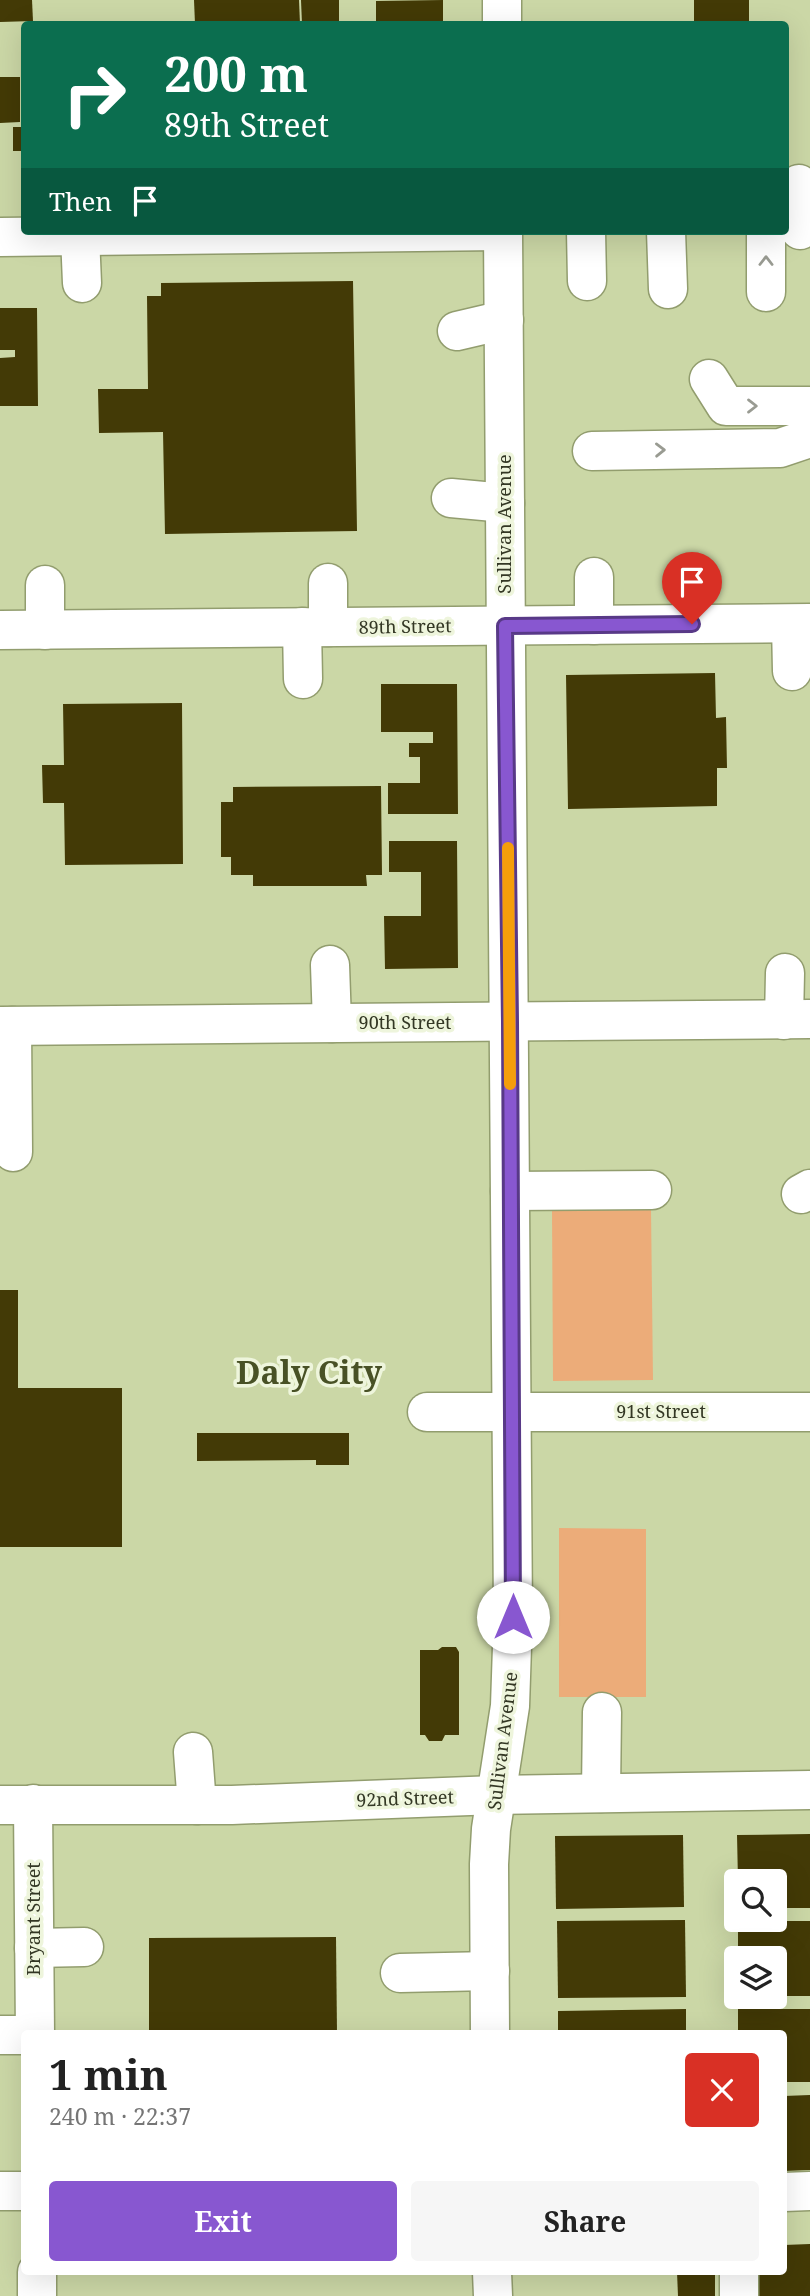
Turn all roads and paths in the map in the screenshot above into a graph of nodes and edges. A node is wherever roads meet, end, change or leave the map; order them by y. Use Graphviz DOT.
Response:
graph roads {
  1 [pos="502,0"];
  2 [pos="502,21"];
  3 [pos="799,184"];
  4 [pos="791,230"];
  5 [pos="163,235"];
  6 [pos="501,235"];
  7 [pos="586,235"];
  8 [pos="666,235"];
  9 [pos="789,235"];
  10 [pos="79,236"];
  11 [pos="0,237"];
  12 [pos="587,281"];
  13 [pos="82,283"];
  14 [pos="668,289"];
  15 [pos="766,292"];
  16 [pos="504,320"];
  17 [pos="457,331"];
  18 [pos="709,379"];
  19 [pos="810,406"];
  20 [pos="810,438"];
  21 [pos="592,451"];
  22 [pos="451,498"];
  23 [pos="505,503"];
  24 [pos="594,577"];
  25 [pos="328,583"];
  26 [pos="45,585"];
  27 [pos="800,624"];
  28 [pos="594,625"];
  29 [pos="505,626"];
  30 [pos="315,628"];
  31 [pos="0,630"];
  32 [pos="45,630"];
  33 [pos="792,671"];
  34 [pos="303,679"];
  35 [pos="330,965"];
  36 [pos="785,973"];
  37 [pos="797,1019"];
  38 [pos="510,1022"];
  39 [pos="331,1023"];
  40 [pos="6,1026"];
  41 [pos="13,1152"];
  42 [pos="652,1190"];
  43 [pos="510,1191"];
  44 [pos="428,1412"];
  45 [pos="810,1412"];
  46 [pos="512,1413"];
  47 [pos="602,1712"];
  48 [pos="193,1752"];
  49 [pos="810,1790"];
  50 [pos="601,1793"];
  51 [pos="496,1795"];
  52 [pos="17,1804"];
  53 [pos="197,1805"];
  54 [pos="84,1947"];
  55 [pos="34,1948"];
  56 [pos="490,1971"];
  57 [pos="400,1973"];
  58 [pos="35,2030"];
  59 [pos="490,2030"];
  60 [pos="0,2035"];
  61 [pos="21,2035"];
  62 [pos="0,2191"];
  63 [pos="21,2191"];
  64 [pos="810,2191"];
  65 [pos="787,2192"];
  66 [pos="37,2275"];
  67 [pos="492,2275"];
  68 [pos="739,2275"];
  69 [pos="37,2296"];
  70 [pos="493,2296"];
  71 [pos="739,2296"];
  1 -- 2 [label="street"];
  3 -- 4 [label="street"];
  5 -- 10 [label="street"];
  6 -- 16 [label="street, Sullivan Avenue"];
  7 -- 12 [label="street"];
  8 -- 14 [label="street"];
  15 -- 9 [label="street, one-way"];
  10 -- 11 [label="street"];
  10 -- 13 [label="street"];
  16 -- 17 [label="street"];
  16 -- 23 [label="street, Sullivan Avenue"];
  18 -- 19 [label="street, one-way"];
  21 -- 20 [label="street, one-way"];
  22 -- 23 [label="street"];
  23 -- 29 [label="street, Sullivan Avenue"];
  24 -- 28 [label="street"];
  25 -- 30 [label="street"];
  26 -- 32 [label="street"];
  27 -- 28 [label="street, 89th Street"];
  27 -- 33 [label="street"];
  28 -- 29 [label="street, 89th Street"];
  29 -- 30 [label="street, 89th Street"];
  29 -- 38 [label="street, Sullivan Avenue"];
  30 -- 32 [label="street, 89th Street"];
  30 -- 34 [label="street"];
  31 -- 32 [label="street, 89th Street"];
  35 -- 39 [label="street"];
  36 -- 37 [label="street"];
  37 -- 38 [label="street, 90th Street"];
  38 -- 39 [label="street, 90th Street"];
  38 -- 43 [label="street, Sullivan Avenue"];
  39 -- 40 [label="street, 90th Street"];
  40 -- 41 [label="street"];
  42 -- 43 [label="street"];
  43 -- 46 [label="street, Sullivan Avenue"];
  44 -- 46 [label="street, 91st Street"];
  45 -- 46 [label="street, 91st Street"];
  46 -- 51 [label="street, Sullivan Avenue"];
  47 -- 50 [label="street"];
  48 -- 53 [label="street"];
  49 -- 50 [label="street, 92nd Street"];
  50 -- 51 [label="street, 92nd Street"];
  51 -- 53 [label="street, 92nd Street"];
  51 -- 56 [label="street, Sullivan Avenue"];
  52 -- 53 [label="street, 92nd Street"];
  52 -- 55 [label="street, Bryant Street"];
  54 -- 55 [label="street"];
  55 -- 58 [label="street, Bryant Street"];
  56 -- 57 [label="street"];
  56 -- 59 [label="street, Sullivan Avenue"];
  60 -- 61 [label="street"];
  62 -- 63 [label="street"];
  64 -- 65 [label="street"];
  66 -- 69 [label="street"];
  67 -- 70 [label="street"];
  68 -- 71 [label="street"];
}
